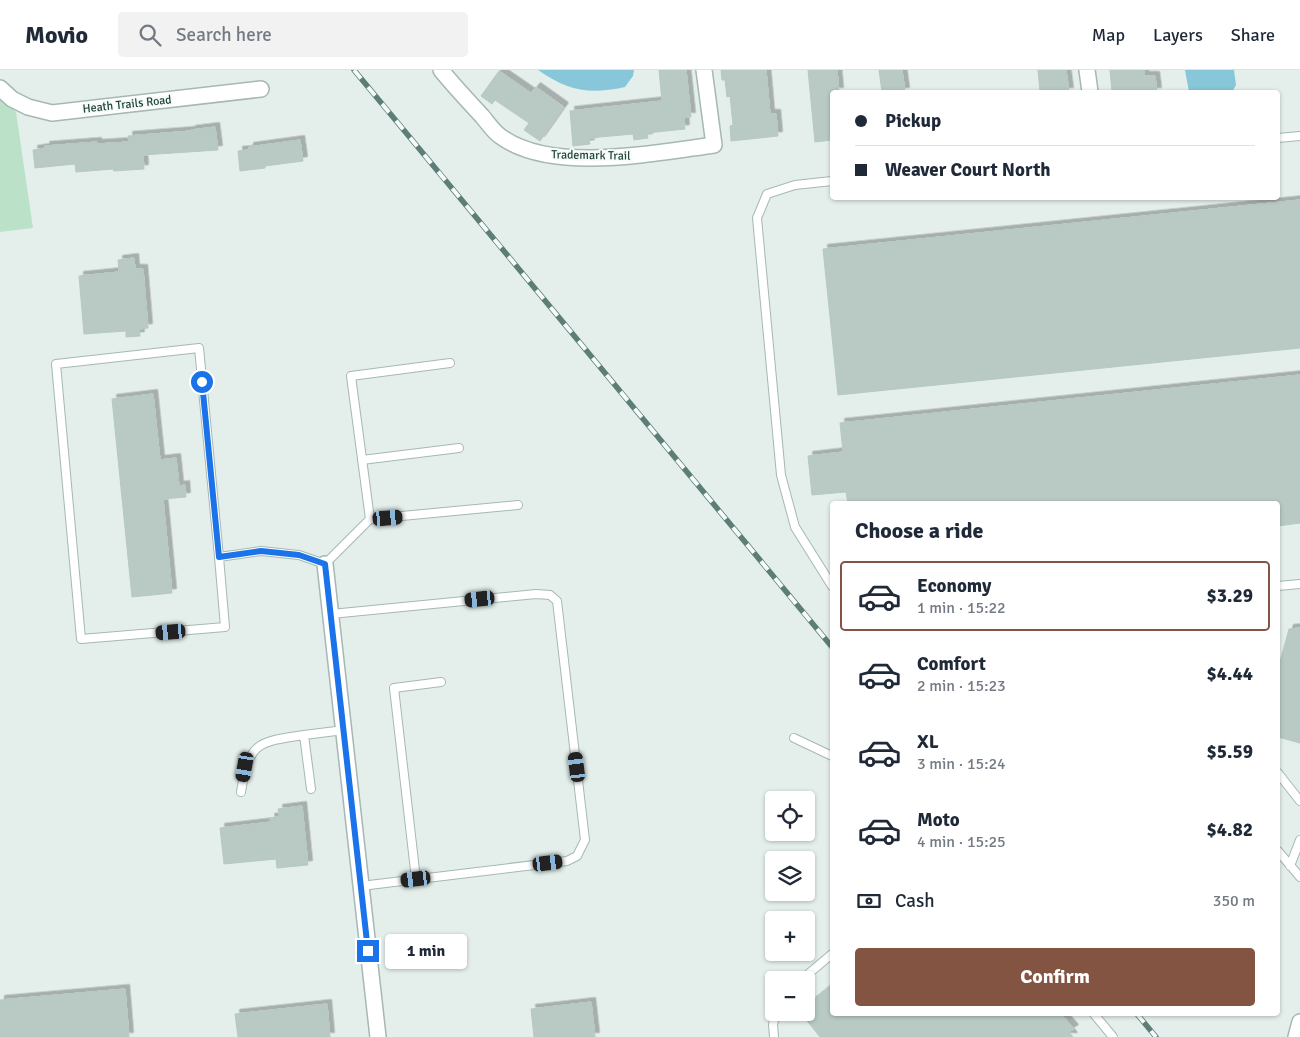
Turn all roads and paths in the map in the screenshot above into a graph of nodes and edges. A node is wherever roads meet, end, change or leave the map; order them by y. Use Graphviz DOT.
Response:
graph roads {
  1 [pos="441,70"];
  2 [pos="704,70"];
  3 [pos="1087,70"];
  4 [pos="0,88"];
  5 [pos="261,89"];
  6 [pos="1090,90"];
  7 [pos="1300,136"];
  8 [pos="1280,138"];
  9 [pos="830,181"];
  10 [pos="450,363"];
  11 [pos="459,448"];
  12 [pos="362,460"];
  13 [pos="518,505"];
  14 [pos="370,519"];
  15 [pos="219,557"];
  16 [pos="325,564"];
  17 [pos="830,583"];
  18 [pos="1300,584"];
  19 [pos="1280,586"];
  20 [pos="331,614"];
  21 [pos="441,682"];
  22 [pos="344,730"];
  23 [pos="304,736"];
  24 [pos="794,738"];
  25 [pos="830,755"];
  26 [pos="1280,775"];
  27 [pos="311,789"];
  28 [pos="241,792"];
  29 [pos="1300,800"];
  30 [pos="1300,840"];
  31 [pos="1280,854"];
  32 [pos="1290,866"];
  33 [pos="1300,878"];
  34 [pos="416,879"];
  35 [pos="361,886"];
  36 [pos="830,956"];
  37 [pos="812,971"];
  38 [pos="1096,1016"];
  39 [pos="774,1021"];
  40 [pos="1300,1022"];
  41 [pos="378,1037"];
  42 [pos="774,1037"];
  43 [pos="1113,1037"];
  44 [pos="1296,1037"];
  1 -- 2 [label="street, Trademark Trail"];
  3 -- 6 [label="street"];
  4 -- 5 [label="street, Heath Trails Road"];
  7 -- 8 [label="lane"];
  9 -- 17 [label="lane"];
  10 -- 12 [label="lane"];
  11 -- 12 [label="lane"];
  12 -- 14 [label="lane"];
  13 -- 14 [label="lane"];
  14 -- 16 [label="lane"];
  15 -- 15 [label="lane"];
  15 -- 16 [label="lane"];
  16 -- 20 [label="street"];
  18 -- 19 [label="lane"];
  20 -- 22 [label="street"];
  20 -- 34 [label="lane"];
  21 -- 34 [label="lane"];
  22 -- 23 [label="lane"];
  22 -- 35 [label="street"];
  23 -- 27 [label="lane"];
  23 -- 28 [label="lane"];
  24 -- 25 [label="lane"];
  26 -- 29 [label="lane"];
  30 -- 32 [label="lane"];
  31 -- 32 [label="lane"];
  32 -- 33 [label="lane"];
  34 -- 35 [label="lane"];
  35 -- 41 [label="street"];
  36 -- 37 [label="lane"];
  38 -- 43 [label="lane"];
  39 -- 42 [label="lane"];
  40 -- 44 [label="street"];
}
